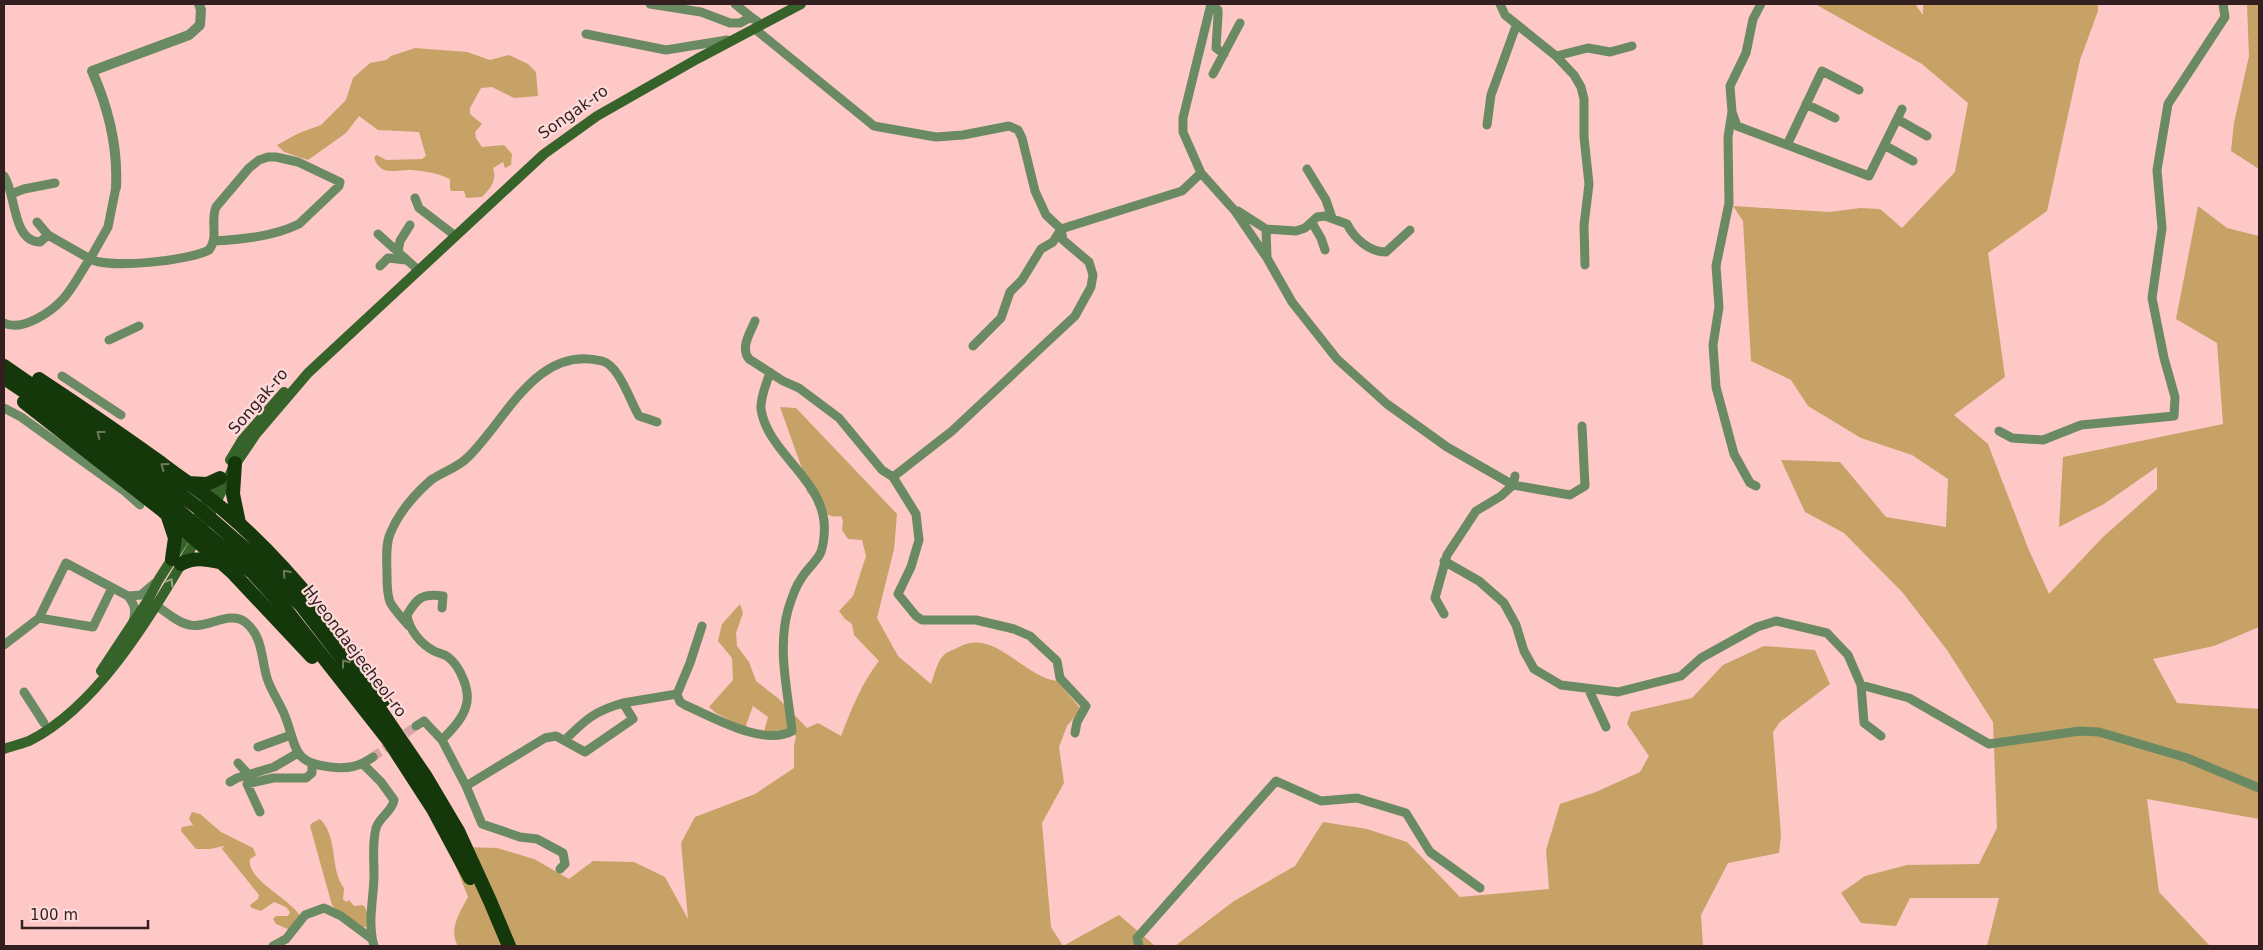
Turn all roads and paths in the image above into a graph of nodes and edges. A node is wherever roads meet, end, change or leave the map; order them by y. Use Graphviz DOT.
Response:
graph roads {
  1 [pos="199,4"];
  2 [pos="650,4"];
  3 [pos="735,4"];
  4 [pos="787,4"];
  5 [pos="801,4"];
  6 [pos="1211,4"];
  7 [pos="1500,4"];
  8 [pos="1761,4"];
  9 [pos="2224,4"];
  10 [pos="755,23"];
  11 [pos="1240,23"];
  12 [pos="1516,26"];
  13 [pos="586,34"];
  14 [pos="727,40"];
  15 [pos="1632,46"];
  16 [pos="1224,54"];
  17 [pos="1556,56"];
  18 [pos="1213,74"];
  19 [pos="1859,90"];
  20 [pos="1806,104"];
  21 [pos="1902,109"];
  22 [pos="1732,112"];
  23 [pos="1835,118"];
  24 [pos="1897,119"];
  25 [pos="1487,125"];
  26 [pos="1927,136"];
  27 [pos="1787,145"];
  28 [pos="1884,145"];
  29 [pos="1913,161"];
  30 [pos="1307,169"];
  31 [pos="1201,172"];
  32 [pos="4,176"];
  33 [pos="55,183"];
  34 [pos="116,187"];
  35 [pos="11,194"];
  36 [pos="415,198"];
  37 [pos="1231,207"];
  38 [pos="1332,218"];
  39 [pos="37,222"];
  40 [pos="1312,223"];
  41 [pos="410,225"];
  42 [pos="1060,229"];
  43 [pos="1266,229"];
  44 [pos="1410,230"];
  45 [pos="378,234"];
  46 [pos="453,234"];
  47 [pos="48,235"];
  48 [pos="214,241"];
  49 [pos="1324,250"];
  50 [pos="398,252"];
  51 [pos="90,258"];
  52 [pos="1267,258"];
  53 [pos="406,260"];
  54 [pos="1585,265"];
  55 [pos="380,266"];
  56 [pos="416,268"];
  57 [pos="755,321"];
  58 [pos="4,323"];
  59 [pos="138,326"];
  60 [pos="108,340"];
  61 [pos="973,346"];
  62 [pos="4,357"];
  63 [pos="4,366"];
  64 [pos="770,372"];
  65 [pos="62,376"];
  66 [pos="4,378"];
  67 [pos="4,386"];
  68 [pos="4,408"];
  69 [pos="121,415"];
  70 [pos="657,422"];
  71 [pos="1582,426"];
  72 [pos="2000,431"];
  73 [pos="235,464"];
  74 [pos="893,477"];
  75 [pos="220,478"];
  76 [pos="1514,480"];
  77 [pos="187,482"];
  78 [pos="1756,486"];
  79 [pos="212,501"];
  80 [pos="174,505"];
  81 [pos="140,506"];
  82 [pos="240,526"];
  83 [pos="192,536"];
  84 [pos="225,540"];
  85 [pos="177,562"];
  86 [pos="1444,562"];
  87 [pos="222,563"];
  88 [pos="159,579"];
  89 [pos="112,588"];
  90 [pos="128,596"];
  91 [pos="157,606"];
  92 [pos="442,608"];
  93 [pos="1444,614"];
  94 [pos="39,618"];
  95 [pos="132,625"];
  96 [pos="409,626"];
  97 [pos="702,626"];
  98 [pos="4,645"];
  99 [pos="1861,685"];
  100 [pos="1589,690"];
  101 [pos="24,692"];
  102 [pos="677,694"];
  103 [pos="623,703"];
  104 [pos="44,724"];
  105 [pos="416,726"];
  106 [pos="1606,727"];
  107 [pos="1075,733"];
  108 [pos="291,735"];
  109 [pos="1881,736"];
  110 [pos="442,740"];
  111 [pos="565,740"];
  112 [pos="4,745"];
  113 [pos="258,747"];
  114 [pos="4,749"];
  115 [pos="298,754"];
  116 [pos="373,756"];
  117 [pos="238,763"];
  118 [pos="363,764"];
  119 [pos="312,765"];
  120 [pos="248,774"];
  121 [pos="230,782"];
  122 [pos="466,786"];
  123 [pos="2259,788"];
  124 [pos="260,812"];
  125 [pos="458,831"];
  126 [pos="456,852"];
  127 [pos="560,869"];
  128 [pos="1480,888"];
  129 [pos="373,943"];
  130 [pos="274,946"];
  131 [pos="499,946"];
  132 [pos="509,946"];
  133 [pos="1139,946"];
  1 -- 34 [label="street"];
  2 -- 10 [label="street"];
  3 -- 10 [label="street"];
  4 -- 10 [label="main road, Songak-ro"];
  5 -- 10 [label="main road"];
  6 -- 16 [label="street"];
  6 -- 31 [label="street"];
  7 -- 12 [label="street"];
  8 -- 22 [label="street"];
  9 -- 72 [label="street"];
  10 -- 14 [label="main road, Songak-ro"];
  10 -- 42 [label="street"];
  10 -- 73 [label="main road"];
  11 -- 16 [label="street"];
  12 -- 17 [label="street"];
  12 -- 25 [label="street"];
  13 -- 14 [label="street, Songak-ro"];
  14 -- 46 [label="main road, Songak-ro"];
  15 -- 17 [label="street"];
  16 -- 18 [label="street"];
  17 -- 54 [label="street"];
  19 -- 20 [label="street"];
  20 -- 23 [label="street"];
  20 -- 27 [label="street"];
  21 -- 24 [label="street"];
  22 -- 27 [label="street"];
  22 -- 78 [label="street"];
  24 -- 26 [label="street"];
  24 -- 28 [label="street"];
  27 -- 28 [label="street"];
  28 -- 29 [label="street"];
  30 -- 38 [label="street"];
  31 -- 37 [label="street"];
  31 -- 42 [label="street"];
  32 -- 35 [label="street"];
  33 -- 35 [label="street"];
  34 -- 51 [label="street"];
  35 -- 47 [label="street"];
  36 -- 46 [label="street"];
  37 -- 43 [label="street"];
  37 -- 52 [label="street"];
  38 -- 40 [label="street"];
  38 -- 44 [label="street"];
  39 -- 47 [label="street"];
  40 -- 43 [label="street"];
  40 -- 49 [label="street"];
  41 -- 50 [label="street"];
  42 -- 61 [label="street"];
  42 -- 74 [label="street"];
  43 -- 52 [label="street"];
  45 -- 50 [label="street"];
  46 -- 56 [label="main road, Songak-ro"];
  47 -- 51 [label="street"];
  48 -- 48 [label="street"];
  48 -- 51 [label="street"];
  50 -- 53 [label="street"];
  51 -- 58 [label="street"];
  52 -- 76 [label="street"];
  53 -- 55 [label="street"];
  53 -- 56 [label="street"];
  56 -- 75 [label="main road, Songak-ro"];
  57 -- 64 [label="street"];
  59 -- 60 [label="street"];
  77 -- 62 [label="highway, one-way"];
  80 -- 63 [label="highway, Hyeondaejecheol-ro, one-way"];
  64 -- 74 [label="street"];
  64 -- 102 [label="street"];
  65 -- 69 [label="street"];
  66 -- 80 [label="highway, Hyeondaejecheol-ro"];
  67 -- 80 [label="highway"];
  68 -- 81 [label="street"];
  70 -- 96 [label="street"];
  71 -- 76 [label="street"];
  73 -- 79 [label="main road"];
  73 -- 82 [label="highway"];
  74 -- 107 [label="street"];
  75 -- 77 [label="highway"];
  75 -- 79 [label="main road, Songak-ro"];
  76 -- 86 [label="street"];
  77 -- 79 [label="highway"];
  79 -- 82 [label="highway"];
  79 -- 83 [label="main road, Songak-ro"];
  80 -- 83 [label="highway"];
  80 -- 84 [label="highway, Hyeondaejecheol-ro"];
  80 -- 85 [label="highway"];
  125 -- 82 [label="highway, one-way"];
  83 -- 85 [label="main road, Songak-ro"];
  83 -- 87 [label="highway"];
  125 -- 84 [label="highway, Hyeondaejecheol-ro, one-way"];
  84 -- 126 [label="highway, Hyeondaejecheol-ro"];
  85 -- 87 [label="highway"];
  85 -- 88 [label="main road, Songak-ro"];
  91 -- 85 [label="main road, one-way"];
  86 -- 93 [label="street"];
  86 -- 100 [label="street"];
  87 -- 126 [label="highway"];
  88 -- 90 [label="street"];
  88 -- 95 [label="main road, Songak-ro"];
  89 -- 90 [label="street"];
  89 -- 94 [label="street"];
  89 -- 94 [label="street"];
  90 -- 95 [label="street"];
  91 -- 108 [label="street"];
  91 -- 114 [label="main road"];
  92 -- 96 [label="street"];
  94 -- 98 [label="street"];
  95 -- 104 [label="main road, Songak-ro"];
  96 -- 110 [label="street"];
  97 -- 102 [label="street"];
  99 -- 100 [label="street"];
  99 -- 109 [label="street"];
  99 -- 123 [label="street"];
  100 -- 106 [label="street"];
  101 -- 104 [label="street"];
  102 -- 103 [label="street"];
  103 -- 111 [label="street"];
  103 -- 111 [label="street"];
  104 -- 112 [label="main road, Songak-ro"];
  105 -- 110 [label="street"];
  108 -- 113 [label="street"];
  108 -- 115 [label="street"];
  110 -- 122 [label="street"];
  111 -- 122 [label="street"];
  115 -- 119 [label="street"];
  115 -- 120 [label="street"];
  116 -- 118 [label="street"];
  117 -- 120 [label="street"];
  118 -- 119 [label="street"];
  118 -- 129 [label="street"];
  119 -- 124 [label="street"];
  120 -- 121 [label="street"];
  122 -- 127 [label="street"];
  125 -- 132 [label="highway, Hyeondaejecheol-ro"];
  126 -- 131 [label="highway, Hyeondaejecheol-ro"];
  128 -- 133 [label="street"];
  129 -- 130 [label="street"];
}
